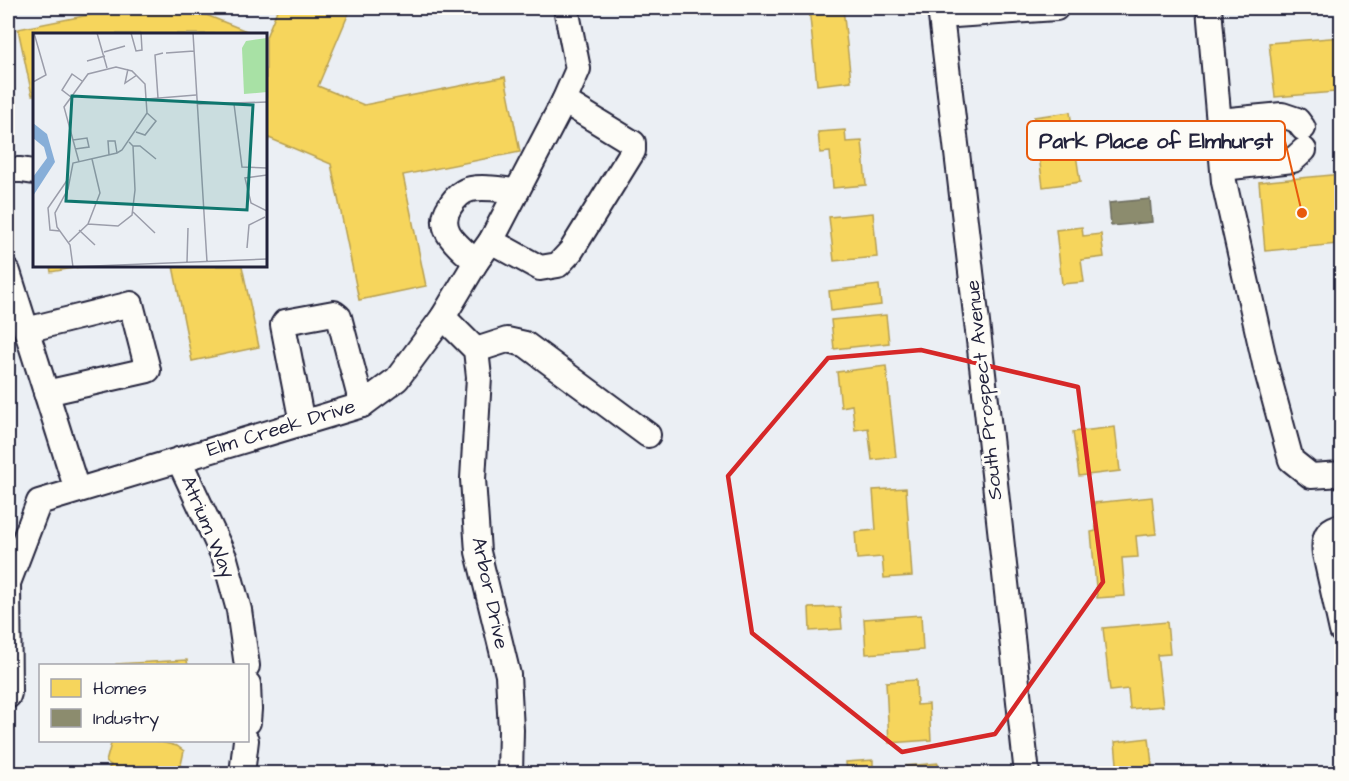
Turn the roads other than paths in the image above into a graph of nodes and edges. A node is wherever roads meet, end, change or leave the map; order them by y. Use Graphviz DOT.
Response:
graph roads {
  1 [pos="566,8"];
  2 [pos="1056,8"];
  3 [pos="1209,8"];
  4 [pos="940,11"];
  5 [pos="564,101"];
  6 [pos="1219,121"];
  7 [pos="1223,168"];
  8 [pos="8,170"];
  9 [pos="33,172"];
  10 [pos="517,191"];
  11 [pos="491,241"];
  12 [pos="476,262"];
  13 [pos="8,272"];
  14 [pos="443,317"];
  15 [pos="26,330"];
  16 [pos="476,350"];
  17 [pos="46,393"];
  18 [pos="362,405"];
  19 [pos="302,423"];
  20 [pos="648,435"];
  21 [pos="179,459"];
  22 [pos="1341,474"];
  23 [pos="77,490"];
  24 [pos="1341,526"];
  25 [pos="8,616"];
  26 [pos="1341,631"];
  27 [pos="247,664"];
  28 [pos="8,696"];
  29 [pos="246,742"];
  30 [pos="242,774"];
  31 [pos="510,774"];
  32 [pos="1027,774"];
  1 -- 5 [label="street, Elm Creek Drive"];
  2 -- 4 [label="street"];
  3 -- 6 [label="street"];
  4 -- 32 [label="street, South Prospect Avenue"];
  5 -- 10 [label="street, Elm Creek Drive"];
  5 -- 11 [label="street"];
  6 -- 7 [label="street"];
  6 -- 7 [label="street"];
  7 -- 22 [label="street"];
  8 -- 9 [label="street"];
  10 -- 11 [label="street, Elm Creek Drive"];
  10 -- 12 [label="street"];
  11 -- 12 [label="street, Elm Creek Drive"];
  12 -- 14 [label="street, Elm Creek Drive"];
  13 -- 15 [label="street"];
  14 -- 16 [label="street"];
  14 -- 18 [label="street, Elm Creek Drive"];
  15 -- 17 [label="street"];
  15 -- 17 [label="street"];
  16 -- 20 [label="street"];
  16 -- 31 [label="street, Arbor Drive"];
  17 -- 23 [label="street"];
  18 -- 19 [label="street, Elm Creek Drive"];
  18 -- 19 [label="street"];
  19 -- 21 [label="street, Elm Creek Drive"];
  21 -- 23 [label="street, Elm Creek Drive"];
  21 -- 27 [label="street, Atrium Way"];
  23 -- 25 [label="street, Elm Creek Drive"];
  24 -- 26 [label="street"];
  25 -- 28 [label="street"];
  29 -- 30 [label="street"];
}
